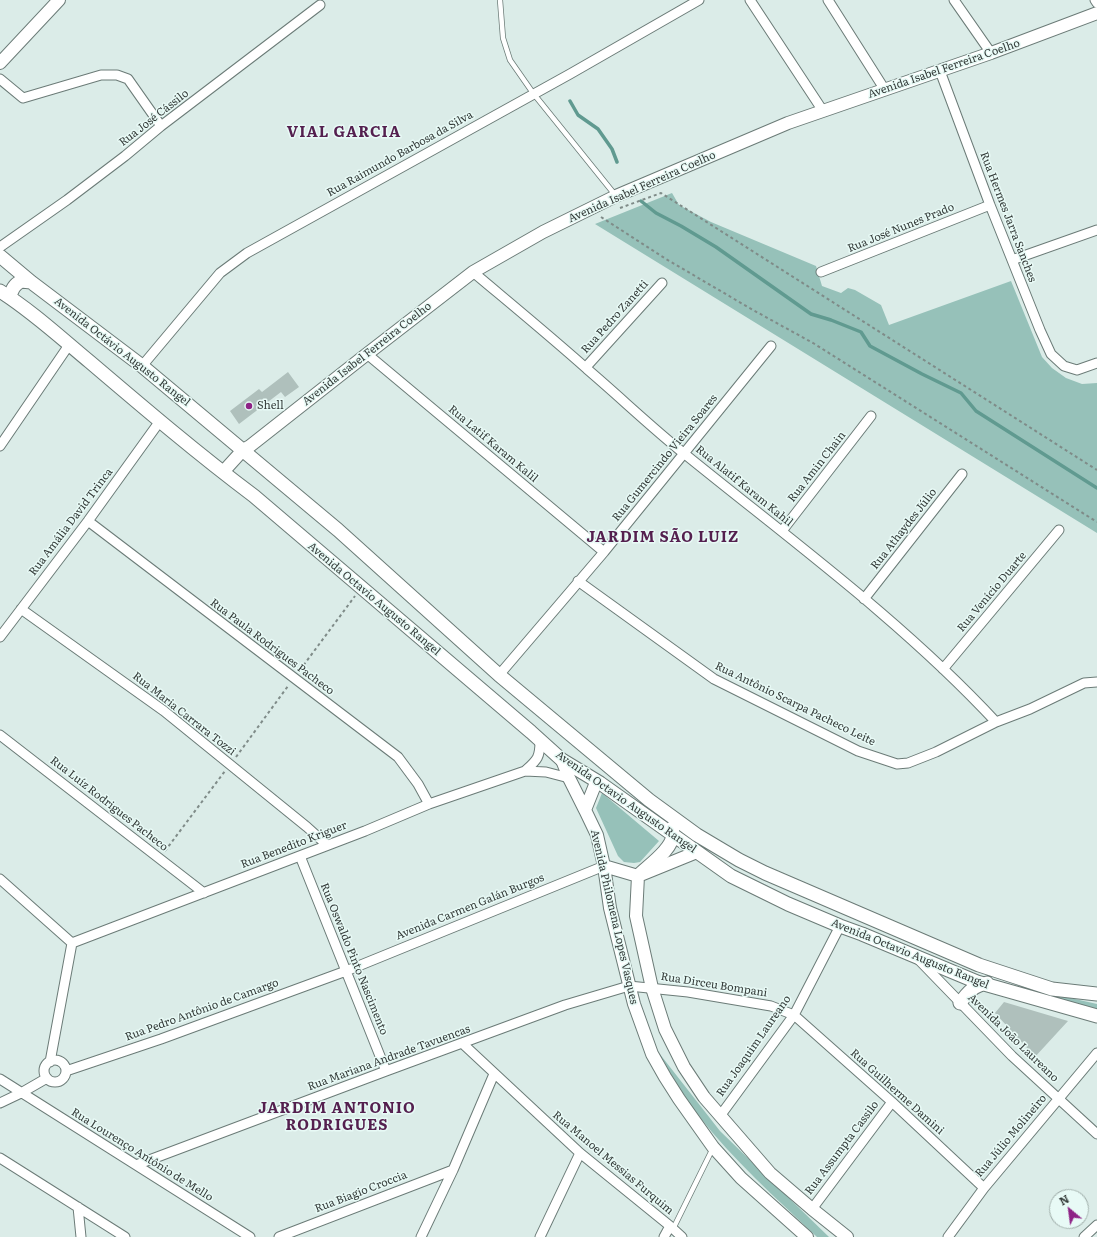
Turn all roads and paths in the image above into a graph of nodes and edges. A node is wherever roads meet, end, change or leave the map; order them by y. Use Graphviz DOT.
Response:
graph roads {
  1 [pos="59,0"];
  2 [pos="500,0"];
  3 [pos="699,0"];
  4 [pos="750,0"];
  5 [pos="828,0"];
  6 [pos="954,0"];
  7 [pos="1095,0"];
  8 [pos="1097,3"];
  9 [pos="320,5"];
  10 [pos="1097,13"];
  11 [pos="991,53"];
  12 [pos="0,63"];
  13 [pos="940,71"];
  14 [pos="0,79"];
  15 [pos="885,90"];
  16 [pos="534,93"];
  17 [pos="823,111"];
  18 [pos="161,126"];
  19 [pos="616,196"];
  20 [pos="990,205"];
  21 [pos="614,211"];
  22 [pos="607,214"];
  23 [pos="1097,230"];
  24 [pos="0,247"];
  25 [pos="0,256"];
  26 [pos="1012,260"];
  27 [pos="473,272"];
  28 [pos="821,272"];
  29 [pos="31,282"];
  30 [pos="662,283"];
  31 [pos="5,294"];
  32 [pos="69,345"];
  33 [pos="771,346"];
  34 [pos="367,354"];
  35 [pos="1097,363"];
  36 [pos="142,366"];
  37 [pos="586,368"];
  38 [pos="871,416"];
  39 [pos="160,421"];
  40 [pos="0,446"];
  41 [pos="243,450"];
  42 [pos="684,454"];
  43 [pos="1097,470"];
  44 [pos="223,472"];
  45 [pos="962,474"];
  46 [pos="88,521"];
  47 [pos="1097,522"];
  48 [pos="1059,530"];
  49 [pos="782,531"];
  50 [pos="604,552"];
  51 [pos="578,581"];
  52 [pos="361,588"];
  53 [pos="864,599"];
  54 [pos="21,609"];
  55 [pos="0,637"];
  56 [pos="943,669"];
  57 [pos="499,675"];
  58 [pos="294,678"];
  59 [pos="1097,682"];
  60 [pos="996,722"];
  61 [pos="0,735"];
  62 [pos="540,741"];
  63 [pos="562,760"];
  64 [pos="230,764"];
  65 [pos="525,771"];
  66 [pos="569,778"];
  67 [pos="600,783"];
  68 [pos="649,800"];
  69 [pos="429,804"];
  70 [pos="585,810"];
  71 [pos="673,835"];
  72 [pos="327,846"];
  73 [pos="697,852"];
  74 [pos="300,856"];
  75 [pos="160,859"];
  76 [pos="604,866"];
  77 [pos="638,876"];
  78 [pos="0,879"];
  79 [pos="204,893"];
  80 [pos="840,926"];
  81 [pos="72,943"];
  82 [pos="915,956"];
  83 [pos="346,971"];
  84 [pos="984,984"];
  85 [pos="629,986"];
  86 [pos="652,988"];
  87 [pos="1052,989"];
  88 [pos="1097,994"];
  89 [pos="960,1003"];
  90 [pos="794,1015"];
  91 [pos="1097,1016"];
  92 [pos="462,1044"];
  93 [pos="1097,1053"];
  94 [pos="50,1062"];
  95 [pos="66,1071"];
  96 [pos="386,1071"];
  97 [pos="494,1074"];
  98 [pos="47,1078"];
  99 [pos="0,1079"];
  100 [pos="21,1093"];
  101 [pos="1058,1098"];
  102 [pos="892,1102"];
  103 [pos="0,1103"];
  104 [pos="720,1116"];
  105 [pos="1097,1134"];
  106 [pos="713,1147"];
  107 [pos="580,1153"];
  108 [pos="0,1158"];
  109 [pos="136,1165"];
  110 [pos="453,1170"];
  111 [pos="984,1188"];
  112 [pos="78,1207"];
  113 [pos="812,1209"];
  114 [pos="1097,1225"];
  115 [pos="671,1227"];
  116 [pos="81,1237"];
  117 [pos="125,1237"];
  118 [pos="250,1237"];
  119 [pos="279,1237"];
  120 [pos="421,1237"];
  121 [pos="540,1237"];
  122 [pos="664,1237"];
  123 [pos="682,1237"];
  124 [pos="807,1237"];
  125 [pos="847,1237"];
  126 [pos="948,1237"];
  127 [pos="1084,1237"];
  1 -- 12 [label="street"];
  2 -- 16 [label="lane"];
  3 -- 16 [label="street, Rua Raimundo Barbosa da Silva"];
  4 -- 17 [label="street"];
  5 -- 15 [label="street"];
  6 -- 11 [label="street"];
  7 -- 8 [label="street"];
  9 -- 18 [label="street, Rua José Cássilo"];
  10 -- 11 [label="street, Avenida Isabel Ferreira Coelho"];
  11 -- 13 [label="street, Avenida Isabel Ferreira Coelho"];
  13 -- 15 [label="street, Avenida Isabel Ferreira Coelho"];
  13 -- 20 [label="street, Rua Hermes Jarra Sanches"];
  14 -- 18 [label="street"];
  15 -- 17 [label="street, Avenida Isabel Ferreira Coelho"];
  16 -- 19 [label="lane"];
  16 -- 36 [label="street, Rua Raimundo Barbosa da Silva"];
  17 -- 19 [label="street, Avenida Isabel Ferreira Coelho"];
  18 -- 24 [label="street, Rua José Cássilo"];
  19 -- 27 [label="street, Avenida Isabel Ferreira Coelho"];
  20 -- 26 [label="street, Rua Hermes Jarra Sanches"];
  20 -- 28 [label="street, Rua José Nunes Prado"];
  21 -- 43 [label="path"];
  22 -- 47 [label="path"];
  23 -- 26 [label="street"];
  25 -- 29 [label="main road, Avenida Octávio Augusto Rangel"];
  26 -- 35 [label="street, Rua Hermes Jarra Sanches"];
  27 -- 34 [label="street, Avenida Isabel Ferreira Coelho"];
  27 -- 37 [label="street, Rua Alatif Karam Kahil"];
  29 -- 31 [label="main road"];
  29 -- 36 [label="main road, Avenida Octávio Augusto Rangel"];
  30 -- 37 [label="street, Rua Pedro Zanetti"];
  31 -- 32 [label="main road"];
  32 -- 39 [label="main road"];
  32 -- 40 [label="street"];
  33 -- 42 [label="street, Rua Gumercindo Vieira Soares"];
  34 -- 41 [label="street, Avenida Isabel Ferreira Coelho"];
  34 -- 50 [label="street, Rua Latif Karam Kalil"];
  36 -- 41 [label="main road, Avenida Octávio Augusto Rangel"];
  37 -- 42 [label="street, Rua Alatif Karam Kahil"];
  38 -- 49 [label="street, Rua Amin Chain"];
  39 -- 44 [label="main road"];
  39 -- 46 [label="street, Rua Amália David Trinca"];
  41 -- 44 [label="street, Avenida Isabel Ferreira Coelho"];
  41 -- 57 [label="main road, Avenida Octavio Augusto Rangel"];
  42 -- 49 [label="street, Rua Alatif Karam Kahil"];
  42 -- 50 [label="street, Rua Gumercindo Vieira Soares"];
  44 -- 52 [label="main road, Avenida Octavio Augusto Rangel"];
  45 -- 53 [label="street, Rua Athaydes Júlio"];
  46 -- 54 [label="street, Rua Amália David Trinca"];
  46 -- 58 [label="street, Rua Paula Rodrigues Pacheco"];
  48 -- 56 [label="street, Rua Venício Duarte"];
  49 -- 53 [label="street, Rua Alatif Karam Kahil"];
  50 -- 51 [label="street, Rua Gumercindo Vieira Soares"];
  51 -- 57 [label="street, Rua Gumercindo Vieira Soares"];
  51 -- 60 [label="street, Rua Antônio Scarpa Pacheco Leite"];
  52 -- 58 [label="path"];
  52 -- 62 [label="main road, Avenida Octavio Augusto Rangel"];
  53 -- 56 [label="street, Rua Alatif Karam Kahil"];
  54 -- 55 [label="street, Rua Amália David Trinca"];
  54 -- 64 [label="street, Rua Maria Carrara Tozzi"];
  56 -- 60 [label="street, Rua Alatif Karam Kahil"];
  57 -- 68 [label="main road, Avenida Octavio Augusto Rangel"];
  58 -- 64 [label="path"];
  58 -- 69 [label="street, Rua Paula Rodrigues Pacheco"];
  59 -- 60 [label="street, Rua Antônio Scarpa Pacheco Leite"];
  61 -- 75 [label="street, Rua Luíz Rodrigues Pacheco"];
  62 -- 63 [label="main road, Avenida Octavio Augusto Rangel"];
  62 -- 65 [label="street, Rua Benedito Kriguer"];
  63 -- 66 [label="street, Avenida Philomena Lopes Vasques"];
  63 -- 67 [label="main road, Avenida Octavio Augusto Rangel"];
  64 -- 72 [label="street, Rua Maria Carrara Tozzi"];
  64 -- 75 [label="path"];
  65 -- 66 [label="street, Rua Benedito Kriguer"];
  65 -- 69 [label="street, Rua Benedito Kriguer"];
  66 -- 70 [label="street, Avenida Philomena Lopes Vasques"];
  67 -- 68 [label="main road"];
  67 -- 70 [label="street"];
  67 -- 71 [label="main road, Avenida Octavio Augusto Rangel"];
  68 -- 71 [label="main road"];
  68 -- 87 [label="main road, Avenida Octavio Augusto Rangel"];
  69 -- 72 [label="street, Rua Benedito Kriguer"];
  70 -- 76 [label="street, Avenida Philomena Lopes Vasques"];
  71 -- 73 [label="main road, Avenida Octavio Augusto Rangel"];
  71 -- 77 [label="main road"];
  72 -- 74 [label="street, Rua Benedito Kriguer"];
  73 -- 77 [label="street"];
  73 -- 80 [label="main road, Avenida Octavio Augusto Rangel"];
  74 -- 79 [label="street, Rua Benedito Kriguer"];
  74 -- 83 [label="street, Rua Oswaldo Pinto Nascimento"];
  75 -- 79 [label="street, Rua Luíz Rodrigues Pacheco"];
  76 -- 77 [label="street"];
  76 -- 83 [label="street, Avenida Carmen Galán Burgos"];
  76 -- 85 [label="street, Avenida Philomena Lopes Vasques"];
  77 -- 86 [label="street, Avenida Philomena Lopes Vasques"];
  78 -- 81 [label="street"];
  79 -- 81 [label="street, Rua Benedito Kriguer"];
  80 -- 82 [label="main road, Avenida Octavio Augusto Rangel"];
  80 -- 90 [label="street, Rua Joaquim Laureano"];
  81 -- 94 [label="street"];
  82 -- 84 [label="main road, Avenida Octavio Augusto Rangel"];
  82 -- 89 [label="street, Avenida João Laureano"];
  83 -- 95 [label="street, Rua Pedro Antônio de Camargo"];
  83 -- 96 [label="street, Rua Oswaldo Pinto Nascimento"];
  84 -- 87 [label="main road"];
  84 -- 89 [label="main road"];
  84 -- 91 [label="main road, Avenida Octavio Augusto Rangel"];
  85 -- 86 [label="street, Rua Dirceu Bompani"];
  85 -- 92 [label="street, Rua Mariana Andrade Tavuencas"];
  85 -- 106 [label="street, Avenida Philomena Lopes Vasques"];
  86 -- 90 [label="street, Rua Dirceu Bompani"];
  86 -- 104 [label="street, Avenida Philomena Lopes Vasques"];
  87 -- 88 [label="main road, Avenida Octavio Augusto Rangel"];
  89 -- 101 [label="street, Avenida João Laureano"];
  90 -- 102 [label="street, Rua Guilherme Damini"];
  90 -- 104 [label="street, Rua Joaquim Laureano"];
  92 -- 96 [label="street, Rua Mariana Andrade Tavuencas"];
  92 -- 97 [label="street, Rua Manoel Messias Furquim"];
  93 -- 101 [label="street, Rua Júlio Molineiro"];
  94 -- 95 [label="street"];
  94 -- 98 [label="street"];
  95 -- 98 [label="street"];
  96 -- 109 [label="street, Rua Mariana Andrade Tavuencas"];
  97 -- 107 [label="street, Rua Manoel Messias Furquim"];
  97 -- 110 [label="street"];
  98 -- 100 [label="street"];
  99 -- 100 [label="street"];
  100 -- 103 [label="street"];
  100 -- 109 [label="street, Rua Lourenço Antônio de Mello"];
  101 -- 105 [label="street, Avenida João Laureano"];
  101 -- 111 [label="street, Rua Júlio Molineiro"];
  102 -- 111 [label="street, Rua Guilherme Damini"];
  102 -- 113 [label="street, Rua Assumpta Cassilo"];
  104 -- 113 [label="street, Avenida Philomena Lopes Vasques"];
  106 -- 115 [label="lane"];
  106 -- 124 [label="street, Avenida Philomena Lopes Vasques"];
  107 -- 115 [label="street, Rua Manoel Messias Furquim"];
  107 -- 121 [label="street"];
  108 -- 112 [label="street"];
  109 -- 118 [label="street, Rua Lourenço Antônio de Mello"];
  110 -- 119 [label="street, Rua Biagio Croccia"];
  110 -- 120 [label="street"];
  111 -- 126 [label="street, Rua Júlio Molineiro"];
  112 -- 116 [label="street"];
  112 -- 117 [label="street"];
  113 -- 125 [label="street, Avenida Philomena Lopes Vasques"];
  114 -- 127 [label="street"];
  115 -- 122 [label="street"];
  115 -- 123 [label="street, Rua Manoel Messias Furquim"];
}
